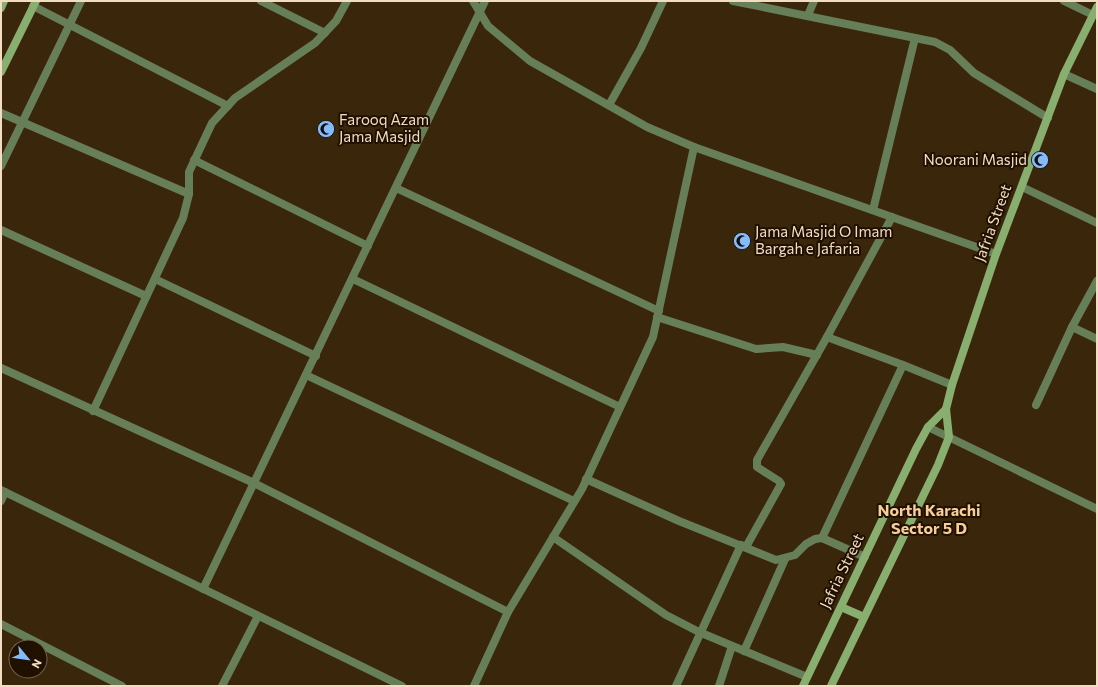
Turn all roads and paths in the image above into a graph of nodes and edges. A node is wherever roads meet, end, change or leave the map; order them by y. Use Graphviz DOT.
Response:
graph roads {
  1 [pos="4,1"];
  2 [pos="81,1"];
  3 [pos="261,1"];
  4 [pos="347,1"];
  5 [pos="473,1"];
  6 [pos="485,1"];
  7 [pos="663,1"];
  8 [pos="733,1"];
  9 [pos="814,1"];
  10 [pos="1064,1"];
  11 [pos="34,3"];
  12 [pos="1,8"];
  13 [pos="1095,11"];
  14 [pos="479,13"];
  15 [pos="808,16"];
  16 [pos="69,24"];
  17 [pos="325,33"];
  18 [pos="915,38"];
  19 [pos="1,72"];
  20 [pos="1064,74"];
  21 [pos="1097,89"];
  22 [pos="609,105"];
  23 [pos="228,106"];
  24 [pos="1,112"];
  25 [pos="1048,118"];
  26 [pos="22,122"];
  27 [pos="694,147"];
  28 [pos="194,160"];
  29 [pos="1,166"];
  30 [pos="1022,187"];
  31 [pos="396,188"];
  32 [pos="189,194"];
  33 [pos="873,210"];
  34 [pos="892,217"];
  35 [pos="1097,223"];
  36 [pos="1,230"];
  37 [pos="368,246"];
  38 [pos="996,254"];
  39 [pos="155,278"];
  40 [pos="353,279"];
  41 [pos="1097,281"];
  42 [pos="146,296"];
  43 [pos="658,314"];
  44 [pos="1072,327"];
  45 [pos="827,337"];
  46 [pos="1097,339"];
  47 [pos="817,355"];
  48 [pos="316,356"];
  49 [pos="903,365"];
  50 [pos="1,368"];
  51 [pos="306,375"];
  52 [pos="952,385"];
  53 [pos="1036,405"];
  54 [pos="620,407"];
  55 [pos="946,409"];
  56 [pos="93,411"];
  57 [pos="928,427"];
  58 [pos="949,437"];
  59 [pos="586,479"];
  60 [pos="254,483"];
  61 [pos="3,491"];
  62 [pos="1,501"];
  63 [pos="574,501"];
  64 [pos="1097,509"];
  65 [pos="553,537"];
  66 [pos="822,538"];
  67 [pos="744,546"];
  68 [pos="865,557"];
  69 [pos="785,559"];
  70 [pos="203,589"];
  71 [pos="841,607"];
  72 [pos="508,612"];
  73 [pos="258,616"];
  74 [pos="864,617"];
  75 [pos="1,624"];
  76 [pos="699,632"];
  77 [pos="732,646"];
  78 [pos="744,651"];
  79 [pos="807,677"];
  80 [pos="122,686"];
  81 [pos="222,686"];
  82 [pos="402,686"];
  83 [pos="474,686"];
  84 [pos="676,686"];
  85 [pos="719,686"];
  86 [pos="803,686"];
  87 [pos="831,686"];
  1 -- 12 [label="street"];
  2 -- 16 [label="street"];
  3 -- 17 [label="street"];
  4 -- 17 [label="street"];
  5 -- 14 [label="street"];
  6 -- 14 [label="street"];
  7 -- 22 [label="street"];
  8 -- 15 [label="street"];
  9 -- 15 [label="street"];
  10 -- 13 [label="street"];
  11 -- 16 [label="street"];
  11 -- 19 [label="street"];
  13 -- 20 [label="street, Jafria Street"];
  14 -- 22 [label="street"];
  14 -- 31 [label="street"];
  15 -- 18 [label="street"];
  16 -- 23 [label="street"];
  16 -- 26 [label="street"];
  17 -- 23 [label="street"];
  18 -- 25 [label="street"];
  18 -- 33 [label="street"];
  20 -- 21 [label="street"];
  20 -- 25 [label="street, Jafria Street"];
  22 -- 27 [label="street"];
  23 -- 28 [label="street"];
  24 -- 26 [label="street"];
  25 -- 30 [label="street, Jafria Street"];
  26 -- 29 [label="street"];
  26 -- 32 [label="street"];
  27 -- 33 [label="street"];
  27 -- 43 [label="street"];
  28 -- 32 [label="street"];
  28 -- 37 [label="street"];
  30 -- 35 [label="street"];
  30 -- 38 [label="street, Jafria Street"];
  31 -- 37 [label="street"];
  31 -- 43 [label="street"];
  32 -- 39 [label="street"];
  33 -- 34 [label="street"];
  34 -- 38 [label="street"];
  34 -- 45 [label="street"];
  36 -- 42 [label="street"];
  37 -- 40 [label="street"];
  38 -- 52 [label="street, Jafria Street"];
  39 -- 42 [label="street"];
  39 -- 48 [label="street"];
  40 -- 48 [label="street"];
  40 -- 54 [label="street"];
  41 -- 44 [label="street"];
  42 -- 56 [label="street"];
  43 -- 47 [label="street"];
  43 -- 54 [label="street"];
  44 -- 46 [label="street"];
  44 -- 53 [label="street"];
  45 -- 47 [label="street"];
  45 -- 49 [label="street"];
  47 -- 67 [label="street"];
  48 -- 51 [label="street"];
  49 -- 52 [label="street"];
  49 -- 66 [label="street"];
  50 -- 56 [label="street"];
  51 -- 60 [label="street"];
  51 -- 63 [label="street"];
  52 -- 55 [label="street, Jafria Street"];
  54 -- 59 [label="street"];
  55 -- 57 [label="street, Jafria Street"];
  55 -- 58 [label="street, Jafria Street"];
  56 -- 60 [label="street"];
  57 -- 58 [label="street"];
  57 -- 68 [label="street, Jafria Street"];
  58 -- 64 [label="street"];
  58 -- 74 [label="street, Jafria Street"];
  59 -- 63 [label="street"];
  59 -- 67 [label="street"];
  60 -- 70 [label="street"];
  60 -- 72 [label="street"];
  61 -- 62 [label="street"];
  61 -- 70 [label="street"];
  63 -- 65 [label="street"];
  65 -- 72 [label="street"];
  65 -- 76 [label="street"];
  66 -- 68 [label="street"];
  66 -- 69 [label="street"];
  67 -- 69 [label="street"];
  67 -- 76 [label="street"];
  68 -- 71 [label="street, Jafria Street"];
  69 -- 78 [label="street"];
  70 -- 73 [label="street"];
  71 -- 74 [label="street"];
  71 -- 79 [label="street, Jafria Street"];
  72 -- 83 [label="street"];
  73 -- 81 [label="street"];
  73 -- 82 [label="street"];
  74 -- 87 [label="street, Jafria Street"];
  75 -- 80 [label="street"];
  76 -- 77 [label="street"];
  76 -- 84 [label="street"];
  77 -- 78 [label="street"];
  77 -- 85 [label="street"];
  78 -- 79 [label="street"];
  79 -- 86 [label="street, Jafria Street"];
}
